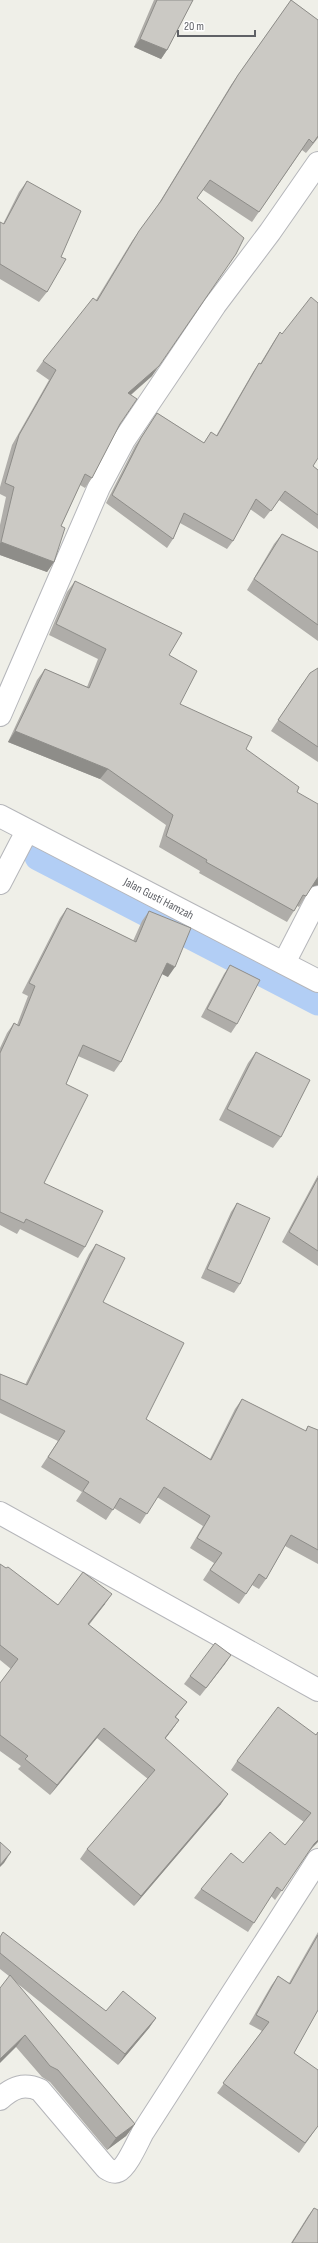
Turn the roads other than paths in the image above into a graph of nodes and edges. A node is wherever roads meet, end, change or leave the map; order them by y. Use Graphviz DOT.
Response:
graph roads {
  1 [pos="318,162"];
  2 [pos="0,715"];
  3 [pos="0,816"];
  4 [pos="28,831"];
  5 [pos="0,883"];
  6 [pos="318,897"];
  7 [pos="284,962"];
  8 [pos="318,981"];
  9 [pos="0,1513"];
  10 [pos="318,1690"];
  11 [pos="318,1860"];
  12 [pos="0,2098"];
  1 -- 2 [label="street"];
  3 -- 4 [label="street, Jalan Gusti Hamzah"];
  4 -- 5 [label="street"];
  4 -- 7 [label="street, Jalan Gusti Hamzah"];
  6 -- 7 [label="street"];
  7 -- 8 [label="street, Jalan Gusti Hamzah"];
  9 -- 10 [label="street"];
  11 -- 12 [label="street"];
}
